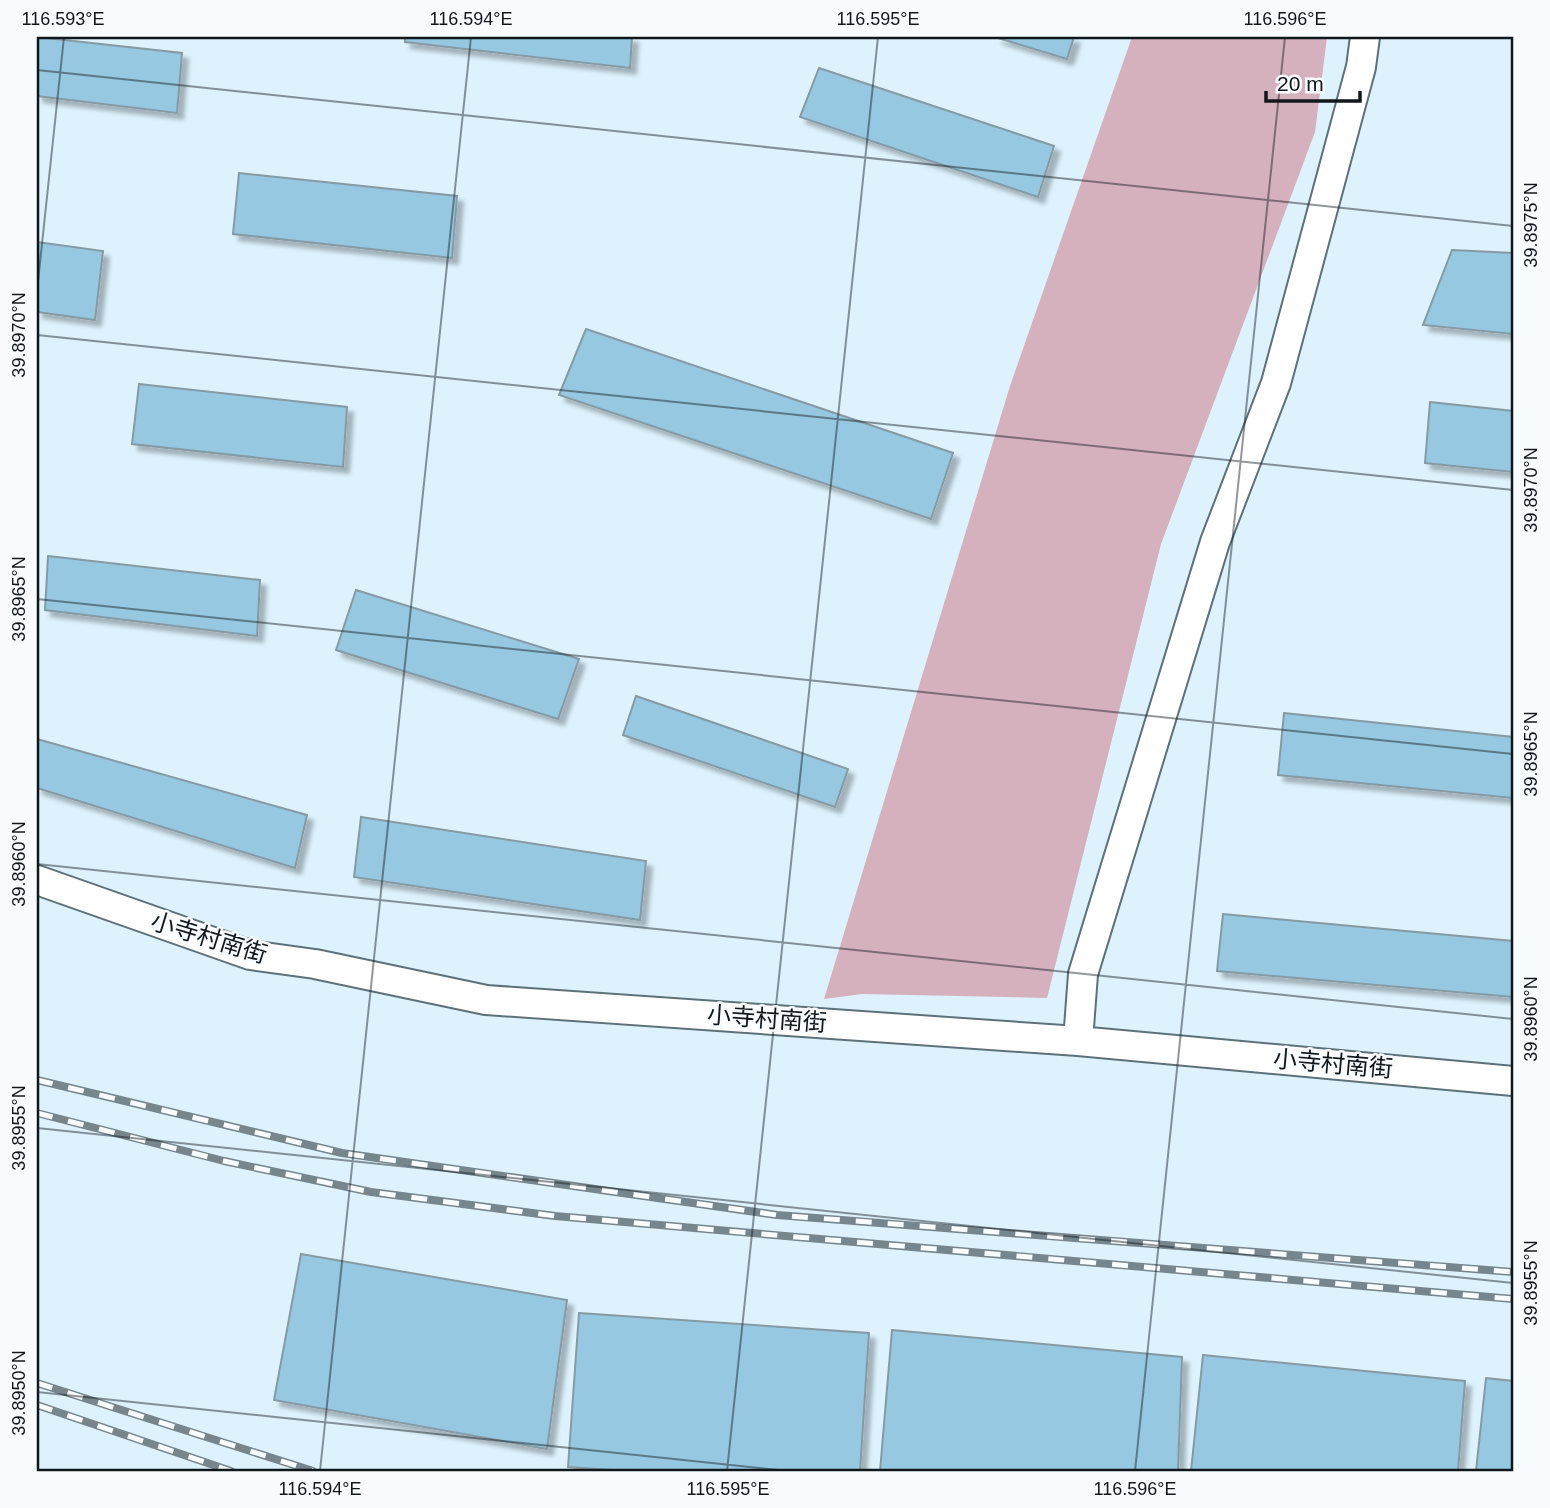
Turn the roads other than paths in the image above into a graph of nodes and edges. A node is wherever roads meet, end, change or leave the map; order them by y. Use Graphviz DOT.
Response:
graph roads {
  1 [pos="1366,37"];
  2 [pos="37,880"];
  3 [pos="1078,1041"];
  4 [pos="1513,1081"];
  1 -- 3 [label="street"];
  2 -- 3 [label="street, 小寺村南街"];
  3 -- 4 [label="street, 小寺村南街"];
}
